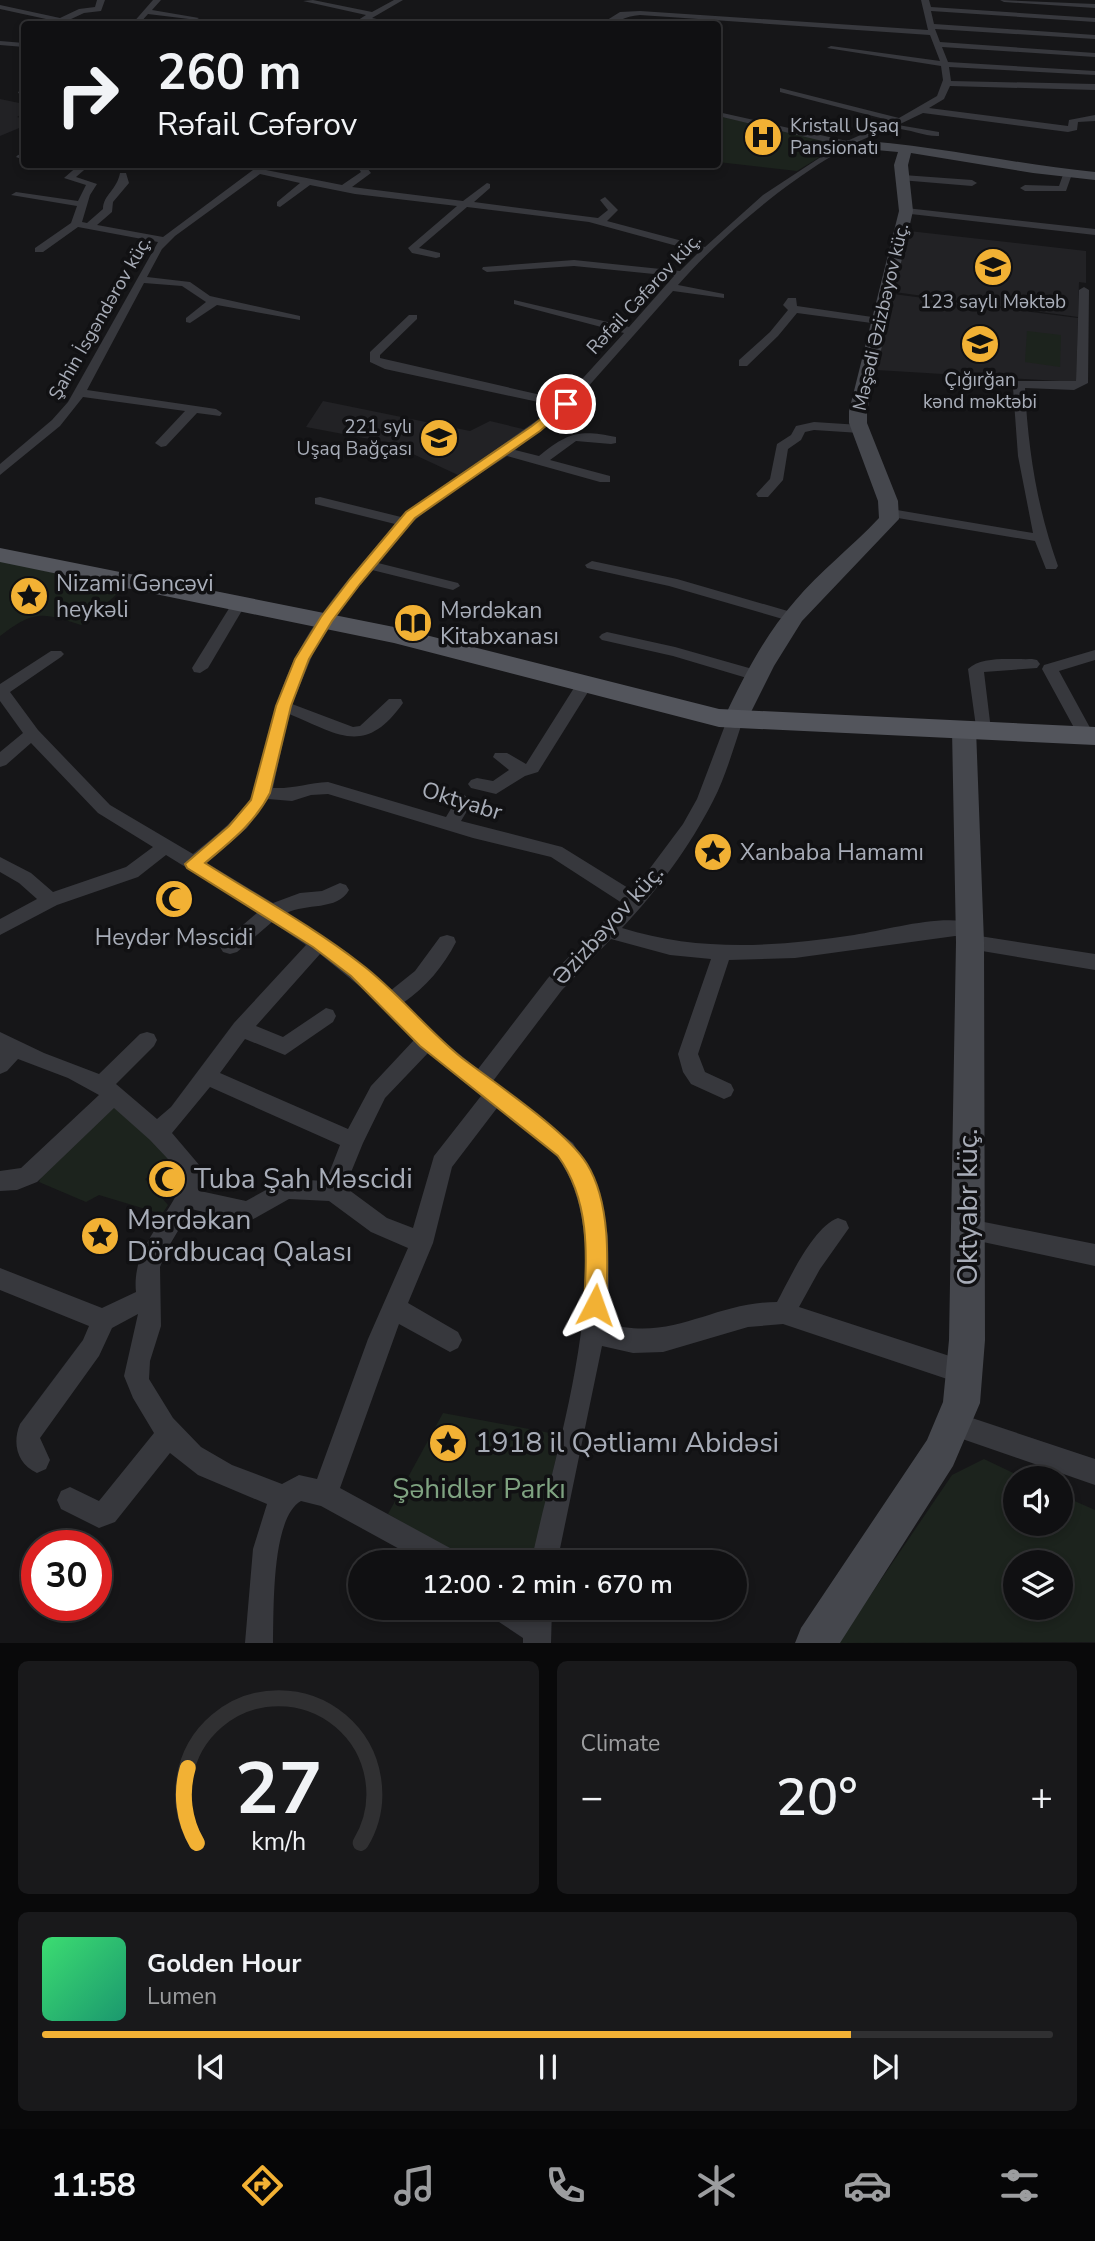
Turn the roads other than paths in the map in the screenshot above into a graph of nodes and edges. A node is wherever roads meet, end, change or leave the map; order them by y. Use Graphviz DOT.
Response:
graph roads {
  1 [pos="25,0"];
  2 [pos="101,0"];
  3 [pos="157,0"];
  4 [pos="399,0"];
  5 [pos="1004,0"];
  6 [pos="307,1"];
  7 [pos="926,5"];
  8 [pos="1095,6"];
  9 [pos="3,8"];
  10 [pos="148,12"];
  11 [pos="35,14"];
  12 [pos="372,14"];
  13 [pos="62,20"];
  14 [pos="192,20"];
  15 [pos="1095,20"];
  16 [pos="20,21"];
  17 [pos="66,21"];
  18 [pos="138,21"];
  19 [pos="361,21"];
  20 [pos="612,21"];
  21 [pos="934,35"];
  22 [pos="1095,37"];
  23 [pos="0,44"];
  24 [pos="21,45"];
  25 [pos="831,48"];
  26 [pos="1095,55"];
  27 [pos="945,65"];
  28 [pos="1095,73"];
  29 [pos="946,82"];
  30 [pos="1095,87"];
  31 [pos="783,90"];
  32 [pos="922,110"];
  33 [pos="721,115"];
  34 [pos="1095,118"];
  35 [pos="895,123"];
  36 [pos="1060,128"];
  37 [pos="936,134"];
  38 [pos="869,141"];
  39 [pos="1066,141"];
  40 [pos="848,144"];
  41 [pos="905,149"];
  42 [pos="82,168"];
  43 [pos="262,168"];
  44 [pos="362,168"];
  45 [pos="257,171"];
  46 [pos="1067,174"];
  47 [pos="123,175"];
  48 [pos="1095,176"];
  49 [pos="903,178"];
  50 [pos="307,182"];
  51 [pos="972,183"];
  52 [pos="487,186"];
  53 [pos="1025,188"];
  54 [pos="343,189"];
  55 [pos="16,195"];
  56 [pos="605,200"];
  57 [pos="81,204"];
  58 [pos="280,204"];
  59 [pos="465,204"];
  60 [pos="906,211"];
  61 [pos="601,221"];
  62 [pos="76,224"];
  63 [pos="89,226"];
  64 [pos="1095,232"];
  65 [pos="164,240"];
  66 [pos="39,250"];
  67 [pos="706,251"];
  68 [pos="436,255"];
  69 [pos="488,269"];
  70 [pos="682,274"];
  71 [pos="140,280"];
  72 [pos="670,287"];
  73 [pos="1084,290"];
  74 [pos="720,296"];
  75 [pos="215,301"];
  76 [pos="518,302"];
  77 [pos="413,317"];
  78 [pos="296,318"];
  79 [pos="190,320"];
  80 [pos="879,321"];
  81 [pos="630,331"];
  82 [pos="743,363"];
  83 [pos="1089,379"];
  84 [pos="80,393"];
  85 [pos="566,404"];
  86 [pos="194,410"];
  87 [pos="216,413"];
  88 [pos="860,429"];
  89 [pos="611,440"];
  90 [pos="161,443"];
  91 [pos="505,451"];
  92 [pos="541,461"];
  93 [pos="0,471"];
  94 [pos="605,479"];
  95 [pos="763,494"];
  96 [pos="320,501"];
  97 [pos="891,513"];
  98 [pos="404,522"];
  99 [pos="1040,538"];
  100 [pos="0,555"];
  101 [pos="369,565"];
  102 [pos="592,565"];
  103 [pos="1051,566"];
  104 [pos="453,586"];
  105 [pos="240,603"];
  106 [pos="793,617"];
  107 [pos="326,620"];
  108 [pos="607,637"];
  109 [pos="56,654"];
  110 [pos="1095,655"];
  111 [pos="1032,664"];
  112 [pos="200,668"];
  113 [pos="757,676"];
  114 [pos="584,684"];
  115 [pos="0,691"];
  116 [pos="395,703"];
  117 [pos="283,706"];
  118 [pos="736,720"];
  119 [pos="973,729"];
  120 [pos="32,734"];
  121 [pos="1091,735"];
  122 [pos="501,757"];
  123 [pos="0,761"];
  124 [pos="523,771"];
  125 [pos="477,784"];
  126 [pos="263,793"];
  127 [pos="464,801"];
  128 [pos="450,825"];
  129 [pos="165,847"];
  130 [pos="0,864"];
  131 [pos="193,864"];
  132 [pos="340,890"];
  133 [pos="50,900"];
  134 [pos="635,902"];
  135 [pos="272,912"];
  136 [pos="0,928"];
  137 [pos="609,931"];
  138 [pos="969,936"];
  139 [pos="447,942"];
  140 [pos="319,943"];
  141 [pos="230,947"];
  142 [pos="722,954"];
  143 [pos="1095,962"];
  144 [pos="389,1002"];
  145 [pos="326,1016"];
  146 [pos="241,1029"];
  147 [pos="147,1040"];
  148 [pos="427,1040"];
  149 [pos="5,1051"];
  150 [pos="205,1076"];
  151 [pos="488,1088"];
  152 [pos="108,1090"];
  153 [pos="724,1090"];
  154 [pos="158,1133"];
  155 [pos="353,1141"];
  156 [pos="0,1181"];
  157 [pos="333,1191"];
  158 [pos="185,1197"];
  159 [pos="838,1227"];
  160 [pos="969,1229"];
  161 [pos="422,1243"];
  162 [pos="1095,1255"];
  163 [pos="0,1279"];
  164 [pos="148,1299"];
  165 [pos="394,1308"];
  166 [pos="783,1313"];
  167 [pos="104,1320"];
  168 [pos="593,1331"];
  169 [pos="450,1340"];
  170 [pos="965,1373"];
  171 [pos="954,1424"];
  172 [pos="169,1434"];
  173 [pos="37,1460"];
  174 [pos="1095,1472"];
  175 [pos="325,1494"];
  176 [pos="284,1497"];
  177 [pos="70,1500"];
  178 [pos="428,1550"];
  179 [pos="547,1550"];
  180 [pos="259,1643"];
  181 [pos="816,1643"];
  1 -- 9 [label="street"];
  2 -- 13 [label="street"];
  3 -- 10 [label="street"];
  4 -- 12 [label="street"];
  5 -- 8 [label="street"];
  6 -- 12 [label="street"];
  7 -- 15 [label="street"];
  7 -- 21 [label="street"];
  9 -- 11 [label="street"];
  10 -- 14 [label="street"];
  10 -- 18 [label="street"];
  11 -- 13 [label="street"];
  11 -- 16 [label="street"];
  12 -- 19 [label="street"];
  13 -- 17 [label="street"];
  20 -- 21 [label="street"];
  21 -- 22 [label="street"];
  21 -- 26 [label="street"];
  21 -- 27 [label="street"];
  23 -- 24 [label="street"];
  25 -- 27 [label="street"];
  27 -- 28 [label="street"];
  27 -- 29 [label="street"];
  29 -- 30 [label="street"];
  29 -- 32 [label="street"];
  31 -- 35 [label="street"];
  32 -- 35 [label="street"];
  32 -- 36 [label="street"];
  33 -- 40 [label="street"];
  34 -- 36 [label="street"];
  35 -- 37 [label="street"];
  35 -- 38 [label="street"];
  36 -- 39 [label="street"];
  38 -- 40 [label="street"];
  38 -- 41 [label="street"];
  40 -- 67 [label="street, Rəfail Cəfərov küç."];
  41 -- 46 [label="street"];
  41 -- 49 [label="street, Məşədi Əzizbəyov küç."];
  42 -- 57 [label="street"];
  43 -- 45 [label="street, Şahin İsgəndərov küç."];
  44 -- 54 [label="street"];
  45 -- 50 [label="street"];
  45 -- 65 [label="street, Şahin İsgəndərov küç."];
  46 -- 48 [label="street"];
  46 -- 53 [label="street"];
  47 -- 63 [label="street"];
  49 -- 51 [label="street"];
  49 -- 60 [label="street, Məşədi Əzizbəyov küç."];
  50 -- 54 [label="street"];
  50 -- 58 [label="street"];
  52 -- 59 [label="street"];
  54 -- 59 [label="street"];
  55 -- 57 [label="street"];
  56 -- 61 [label="street"];
  57 -- 62 [label="street"];
  59 -- 61 [label="street"];
  59 -- 68 [label="street"];
  60 -- 64 [label="street"];
  60 -- 80 [label="street, Məşədi Əzizbəyov küç."];
  61 -- 67 [label="street"];
  62 -- 63 [label="street"];
  62 -- 66 [label="street"];
  63 -- 65 [label="street"];
  65 -- 71 [label="street, Şahin İsgəndərov küç."];
  67 -- 70 [label="street, Rəfail Cəfərov küç."];
  69 -- 70 [label="street"];
  70 -- 72 [label="street, Rəfail Cəfərov küç."];
  71 -- 75 [label="street"];
  71 -- 84 [label="street, Şahin İsgəndərov küç."];
  72 -- 74 [label="street"];
  72 -- 81 [label="street, Rəfail Cəfərov küç."];
  73 -- 83 [label="street"];
  75 -- 78 [label="street"];
  75 -- 79 [label="street"];
  76 -- 81 [label="street"];
  77 -- 85 [label="street"];
  80 -- 82 [label="street"];
  80 -- 88 [label="street, Məşədi Əzizbəyov küç."];
  81 -- 85 [label="street, Rəfail Cəfərov küç."];
  83 -- 99 [label="street"];
  84 -- 86 [label="street"];
  84 -- 93 [label="street, Şahin İsgəndərov küç."];
  85 -- 91 [label="street, Rəfail Cəfərov küç."];
  86 -- 87 [label="street"];
  86 -- 90 [label="street"];
  88 -- 95 [label="street"];
  88 -- 97 [label="street, Məşədi Əzizbəyov küç."];
  89 -- 92 [label="street"];
  91 -- 92 [label="street"];
  91 -- 98 [label="street, Rəfail Cəfərov küç."];
  92 -- 94 [label="street"];
  96 -- 98 [label="street"];
  97 -- 99 [label="street"];
  97 -- 106 [label="street"];
  98 -- 101 [label="street, Rəfail Cəfərov küç."];
  99 -- 103 [label="street"];
  100 -- 105 [label="main road"];
  101 -- 104 [label="street"];
  101 -- 107 [label="street, Rəfail Cəfərov küç."];
  102 -- 106 [label="street"];
  105 -- 107 [label="main road"];
  105 -- 112 [label="street"];
  106 -- 113 [label="street"];
  107 -- 114 [label="main road"];
  107 -- 117 [label="street, Rəfail Cəfərov küç."];
  108 -- 113 [label="street"];
  109 -- 115 [label="street"];
  110 -- 121 [label="street"];
  111 -- 119 [label="street"];
  113 -- 118 [label="street"];
  114 -- 118 [label="main road"];
  114 -- 124 [label="street"];
  115 -- 120 [label="street"];
  116 -- 117 [label="street"];
  117 -- 126 [label="street, Rəfail Cəfərov küç."];
  118 -- 119 [label="main road"];
  118 -- 134 [label="street, Əzizbəyov küç."];
  119 -- 121 [label="main road"];
  119 -- 138 [label="street, Oktyabr küç."];
  120 -- 123 [label="street"];
  120 -- 129 [label="street"];
  122 -- 124 [label="street"];
  124 -- 125 [label="street"];
  126 -- 128 [label="street, Oktyabr"];
  126 -- 131 [label="street"];
  127 -- 128 [label="street"];
  128 -- 134 [label="street, Oktyabr"];
  129 -- 131 [label="street"];
  129 -- 133 [label="street"];
  130 -- 133 [label="street"];
  131 -- 135 [label="street"];
  132 -- 135 [label="street"];
  133 -- 136 [label="street"];
  134 -- 137 [label="street, Əzizbəyov küç."];
  135 -- 140 [label="street"];
  135 -- 141 [label="street"];
  137 -- 142 [label="street"];
  137 -- 151 [label="street, Əzizbəyov küç."];
  138 -- 142 [label="street"];
  138 -- 143 [label="street"];
  138 -- 160 [label="street, Oktyabr küç."];
  139 -- 144 [label="street"];
  140 -- 144 [label="street"];
  140 -- 146 [label="street"];
  142 -- 153 [label="street"];
  144 -- 148 [label="street"];
  145 -- 146 [label="street"];
  146 -- 150 [label="street"];
  147 -- 152 [label="street"];
  148 -- 151 [label="street"];
  148 -- 155 [label="street"];
  149 -- 152 [label="street"];
  150 -- 154 [label="street"];
  150 -- 155 [label="street"];
  151 -- 161 [label="street, Əzizbəyov küç."];
  151 -- 168 [label="street"];
  152 -- 154 [label="street"];
  152 -- 156 [label="street"];
  154 -- 158 [label="street"];
  155 -- 157 [label="street"];
  157 -- 158 [label="street"];
  157 -- 161 [label="street"];
  158 -- 164 [label="street"];
  159 -- 166 [label="street"];
  160 -- 162 [label="street"];
  160 -- 170 [label="street, Oktyabr küç."];
  161 -- 165 [label="street, Əzizbəyov küç."];
  163 -- 167 [label="street"];
  164 -- 167 [label="street"];
  164 -- 172 [label="street"];
  165 -- 169 [label="street"];
  165 -- 175 [label="street, Əzizbəyov küç."];
  166 -- 168 [label="street"];
  166 -- 170 [label="street"];
  167 -- 173 [label="street"];
  168 -- 179 [label="street"];
  170 -- 171 [label="street, Oktyabr küç."];
  171 -- 174 [label="street"];
  171 -- 181 [label="street, Oktyabr küç."];
  172 -- 176 [label="street"];
  172 -- 177 [label="street"];
  175 -- 176 [label="street"];
  175 -- 178 [label="street"];
  176 -- 180 [label="street"];
}
